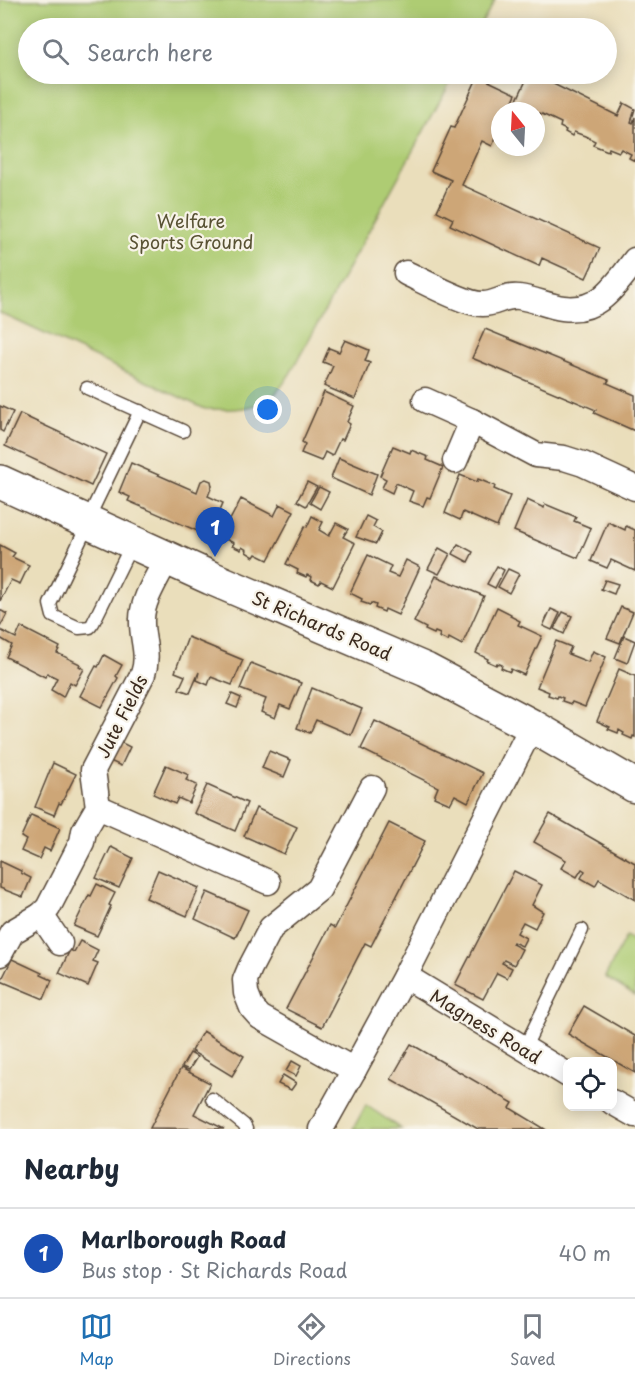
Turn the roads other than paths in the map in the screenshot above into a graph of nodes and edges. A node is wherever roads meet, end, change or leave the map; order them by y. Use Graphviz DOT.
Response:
graph roads {
  1 [pos="635,260"];
  2 [pos="406,273"];
  3 [pos="87,387"];
  4 [pos="425,400"];
  5 [pos="140,411"];
  6 [pos="472,421"];
  7 [pos="183,431"];
  8 [pos="455,461"];
  9 [pos="0,482"];
  10 [pos="635,488"];
  11 [pos="87,523"];
  12 [pos="132,543"];
  13 [pos="167,558"];
  14 [pos="532,726"];
  15 [pos="635,786"];
  16 [pos="372,788"];
  17 [pos="98,807"];
  18 [pos="268,882"];
  19 [pos="21,919"];
  20 [pos="582,930"];
  21 [pos="60,943"];
  22 [pos="0,954"];
  23 [pos="405,976"];
  24 [pos="524,1049"];
  25 [pos="354,1070"];
  26 [pos="563,1073"];
  27 [pos="212,1099"];
  28 [pos="617,1105"];
  29 [pos="635,1115"];
  30 [pos="246,1129"];
  31 [pos="321,1129"];
  1 -- 2 [label="street"];
  3 -- 5 [label="lane"];
  4 -- 6 [label="street"];
  5 -- 7 [label="lane"];
  5 -- 11 [label="lane"];
  6 -- 8 [label="street"];
  6 -- 10 [label="street"];
  9 -- 11 [label="street, St Richards Road"];
  11 -- 12 [label="street, St Richards Road"];
  11 -- 12 [label="lane"];
  12 -- 13 [label="street, St Richards Road"];
  13 -- 14 [label="street, St Richards Road"];
  13 -- 17 [label="street, Jute Fields"];
  14 -- 15 [label="street, St Richards Road"];
  14 -- 23 [label="street"];
  16 -- 25 [label="street"];
  17 -- 18 [label="street"];
  17 -- 19 [label="street"];
  19 -- 21 [label="street"];
  19 -- 22 [label="street"];
  20 -- 24 [label="lane"];
  23 -- 24 [label="street, Magness Road"];
  23 -- 25 [label="street"];
  24 -- 26 [label="street, Magness Road"];
  25 -- 31 [label="street"];
  27 -- 30 [label="lane"];
  28 -- 29 [label="street"];
}
